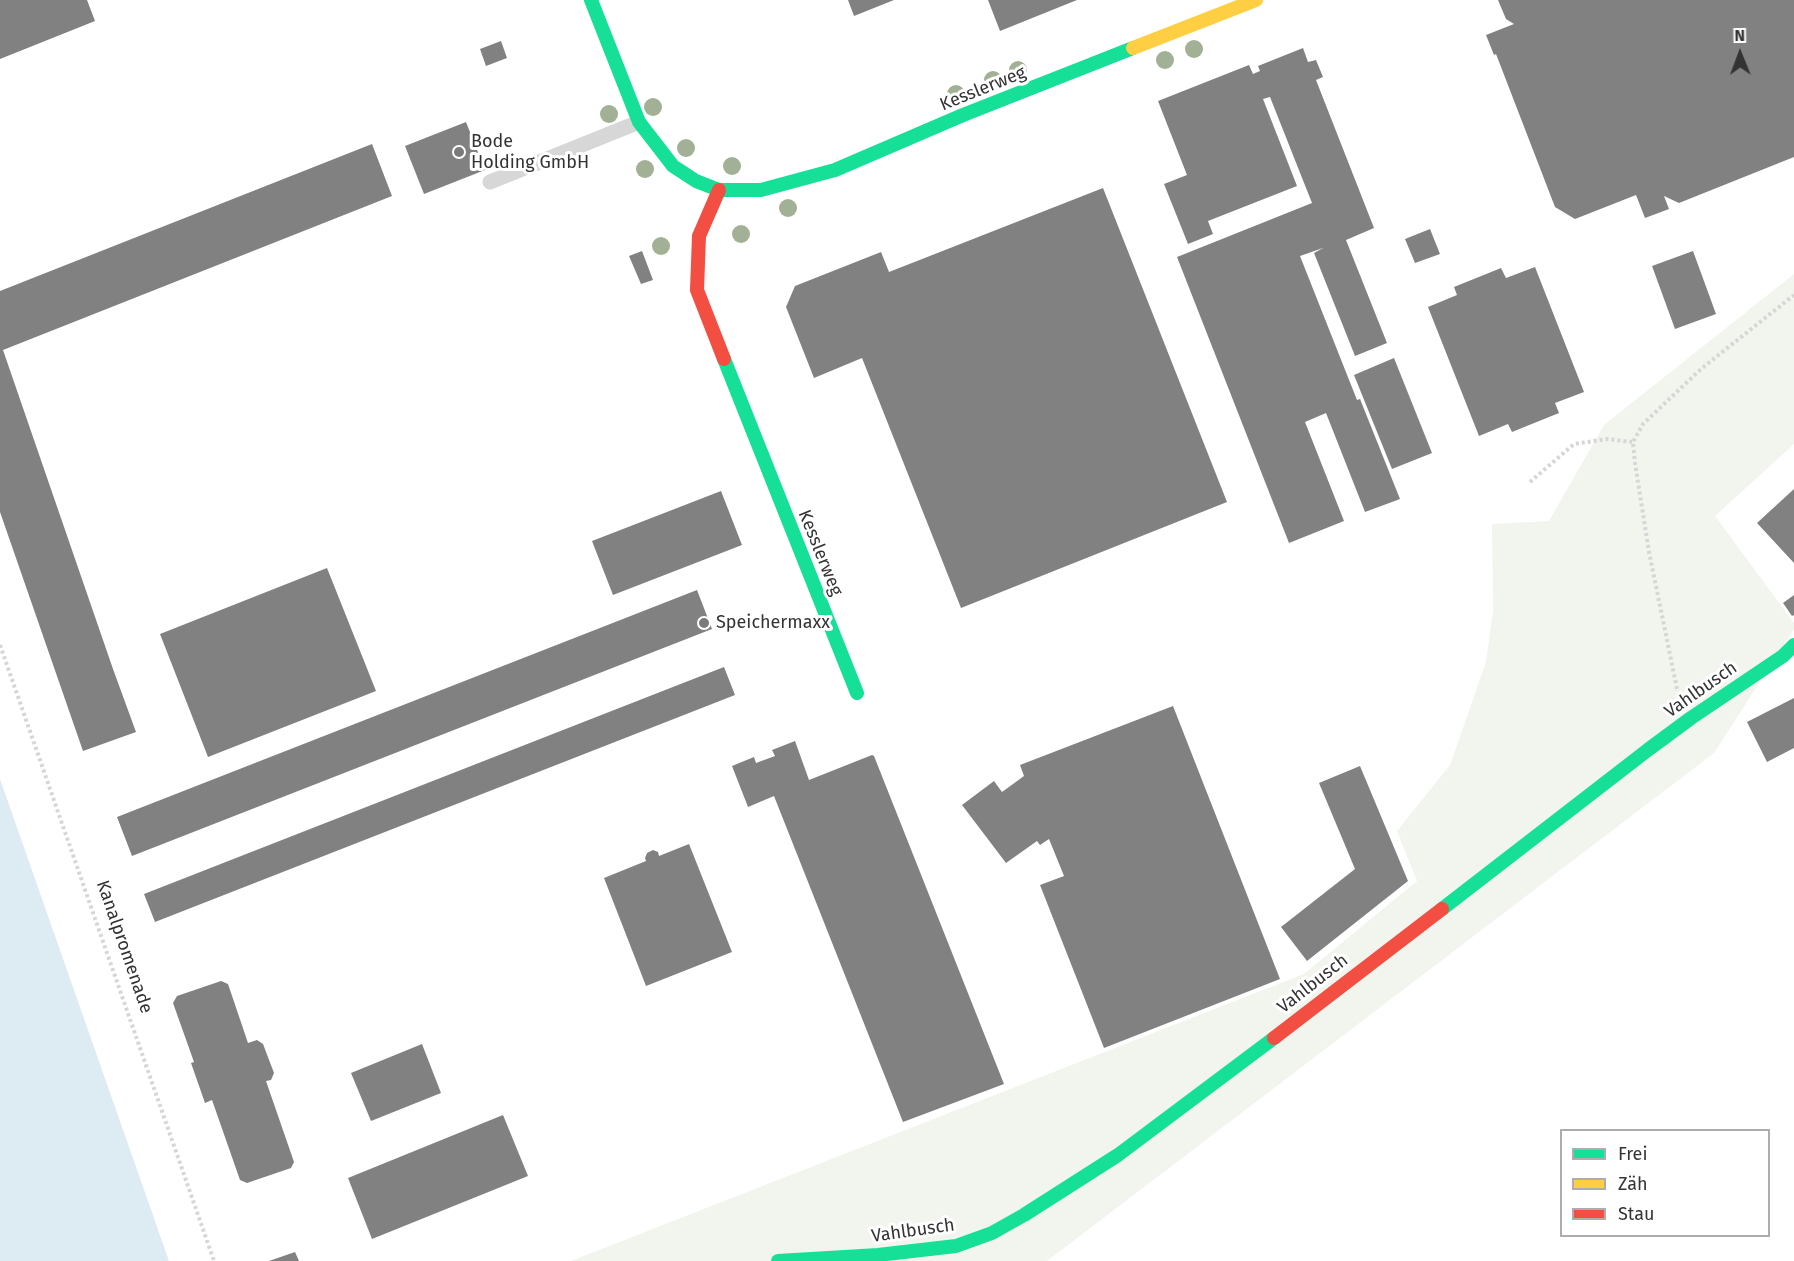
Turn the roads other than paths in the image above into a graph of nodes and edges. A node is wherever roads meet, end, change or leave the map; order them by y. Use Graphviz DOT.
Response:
graph roads {
  1 [pos="591,0"];
  2 [pos="1256,0"];
  3 [pos="639,122"];
  4 [pos="490,183"];
  5 [pos="719,190"];
  6 [pos="1794,645"];
  7 [pos="857,693"];
  8 [pos="778,1261"];
  1 -- 3 [label="street, Kesslerweg"];
  2 -- 5 [label="street, Kesslerweg"];
  3 -- 4 [label="lane"];
  3 -- 5 [label="street, Kesslerweg"];
  5 -- 7 [label="street, Kesslerweg"];
  6 -- 8 [label="street, Vahlbusch"];
}
